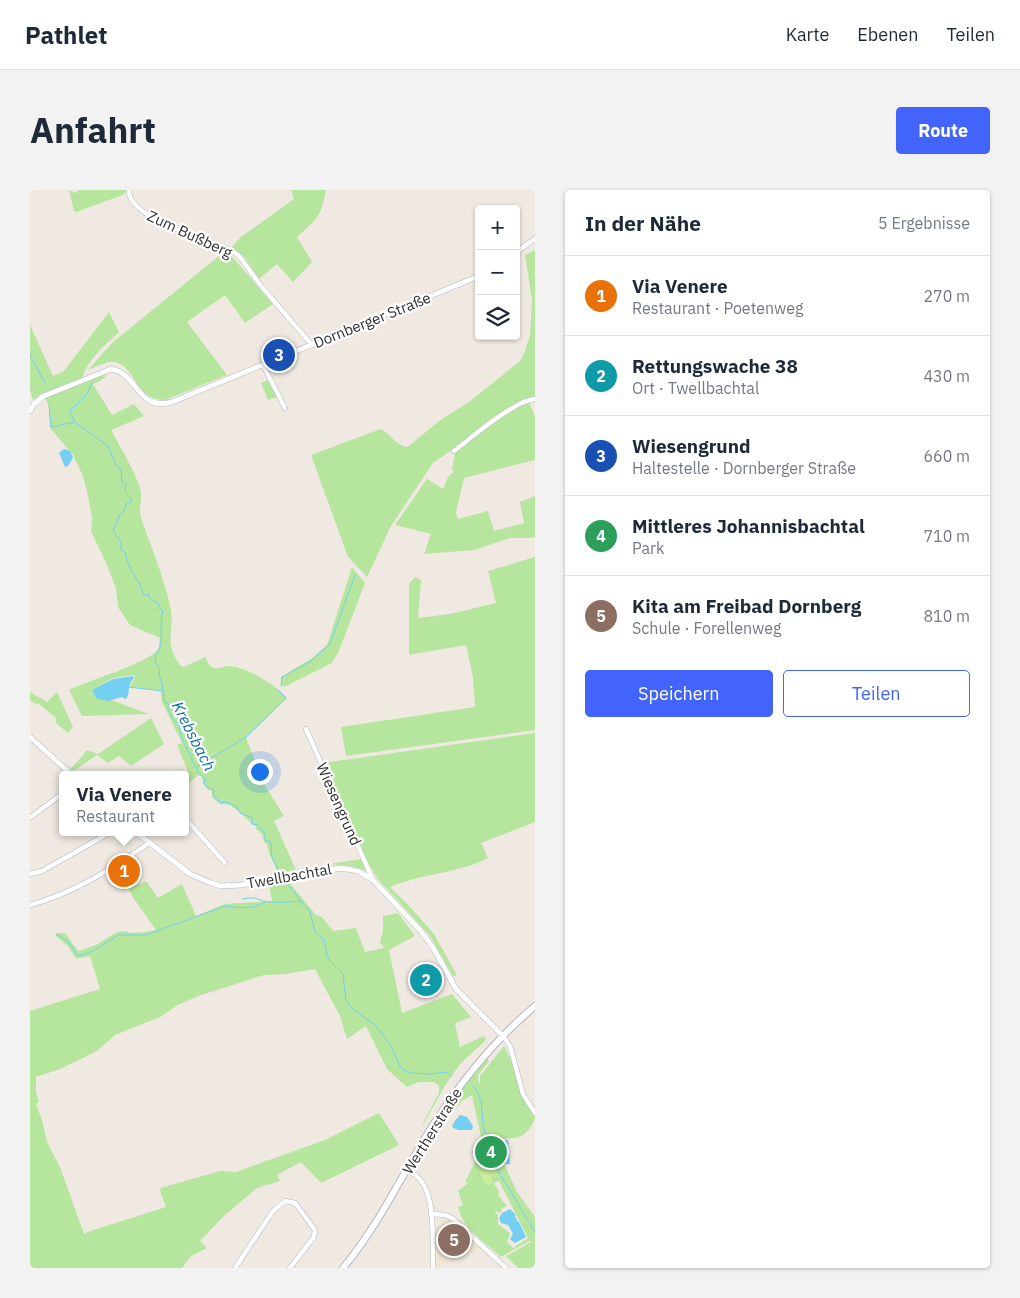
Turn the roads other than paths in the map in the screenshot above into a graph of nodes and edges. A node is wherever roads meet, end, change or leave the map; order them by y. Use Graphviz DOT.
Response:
graph roads {
  1 [pos="128,190"];
  2 [pos="535,239"];
  3 [pos="519,250"];
  4 [pos="475,278"];
  5 [pos="312,345"];
  6 [pos="263,365"];
  7 [pos="30,398"];
  8 [pos="535,399"];
  9 [pos="34,404"];
  10 [pos="285,408"];
  11 [pos="30,411"];
  12 [pos="454,451"];
  13 [pos="306,729"];
  14 [pos="30,737"];
  15 [pos="35,741"];
  16 [pos="30,746"];
  17 [pos="68,771"];
  18 [pos="59,796"];
  19 [pos="31,817"];
  20 [pos="189,822"];
  21 [pos="104,836"];
  22 [pos="141,836"];
  23 [pos="149,843"];
  24 [pos="225,863"];
  25 [pos="30,874"];
  26 [pos="373,880"];
  27 [pos="30,905"];
  28 [pos="535,1006"];
  29 [pos="503,1036"];
  30 [pos="535,1113"];
  31 [pos="407,1170"];
  32 [pos="431,1214"];
  33 [pos="235,1268"];
  34 [pos="290,1268"];
  35 [pos="343,1268"];
  36 [pos="433,1268"];
  37 [pos="506,1268"];
  1 -- 5 [label="street, Zum Bußberg"];
  2 -- 3 [label="street"];
  4 -- 5 [label="street, Dornberger Straße"];
  5 -- 6 [label="street, Dornberger Straße"];
  6 -- 9 [label="street, Dornberger Straße"];
  6 -- 10 [label="street"];
  7 -- 9 [label="street"];
  8 -- 12 [label="street"];
  9 -- 11 [label="street, Dornberger Straße"];
  13 -- 26 [label="street, Wiesengrund"];
  14 -- 15 [label="street"];
  15 -- 16 [label="street"];
  15 -- 17 [label="street"];
  18 -- 19 [label="street"];
  20 -- 24 [label="street"];
  21 -- 25 [label="street"];
  22 -- 23 [label="street, Twellbachtal"];
  23 -- 26 [label="street, Twellbachtal"];
  23 -- 27 [label="street"];
  26 -- 29 [label="street, Twellbachtal"];
  28 -- 29 [label="main road, Wertherstraße"];
  29 -- 30 [label="street"];
  29 -- 31 [label="main road, Wertherstraße"];
  31 -- 32 [label="street"];
  31 -- 35 [label="main road, Wertherstraße"];
  32 -- 36 [label="street"];
  32 -- 37 [label="street"];
  33 -- 34 [label="street"];
}
